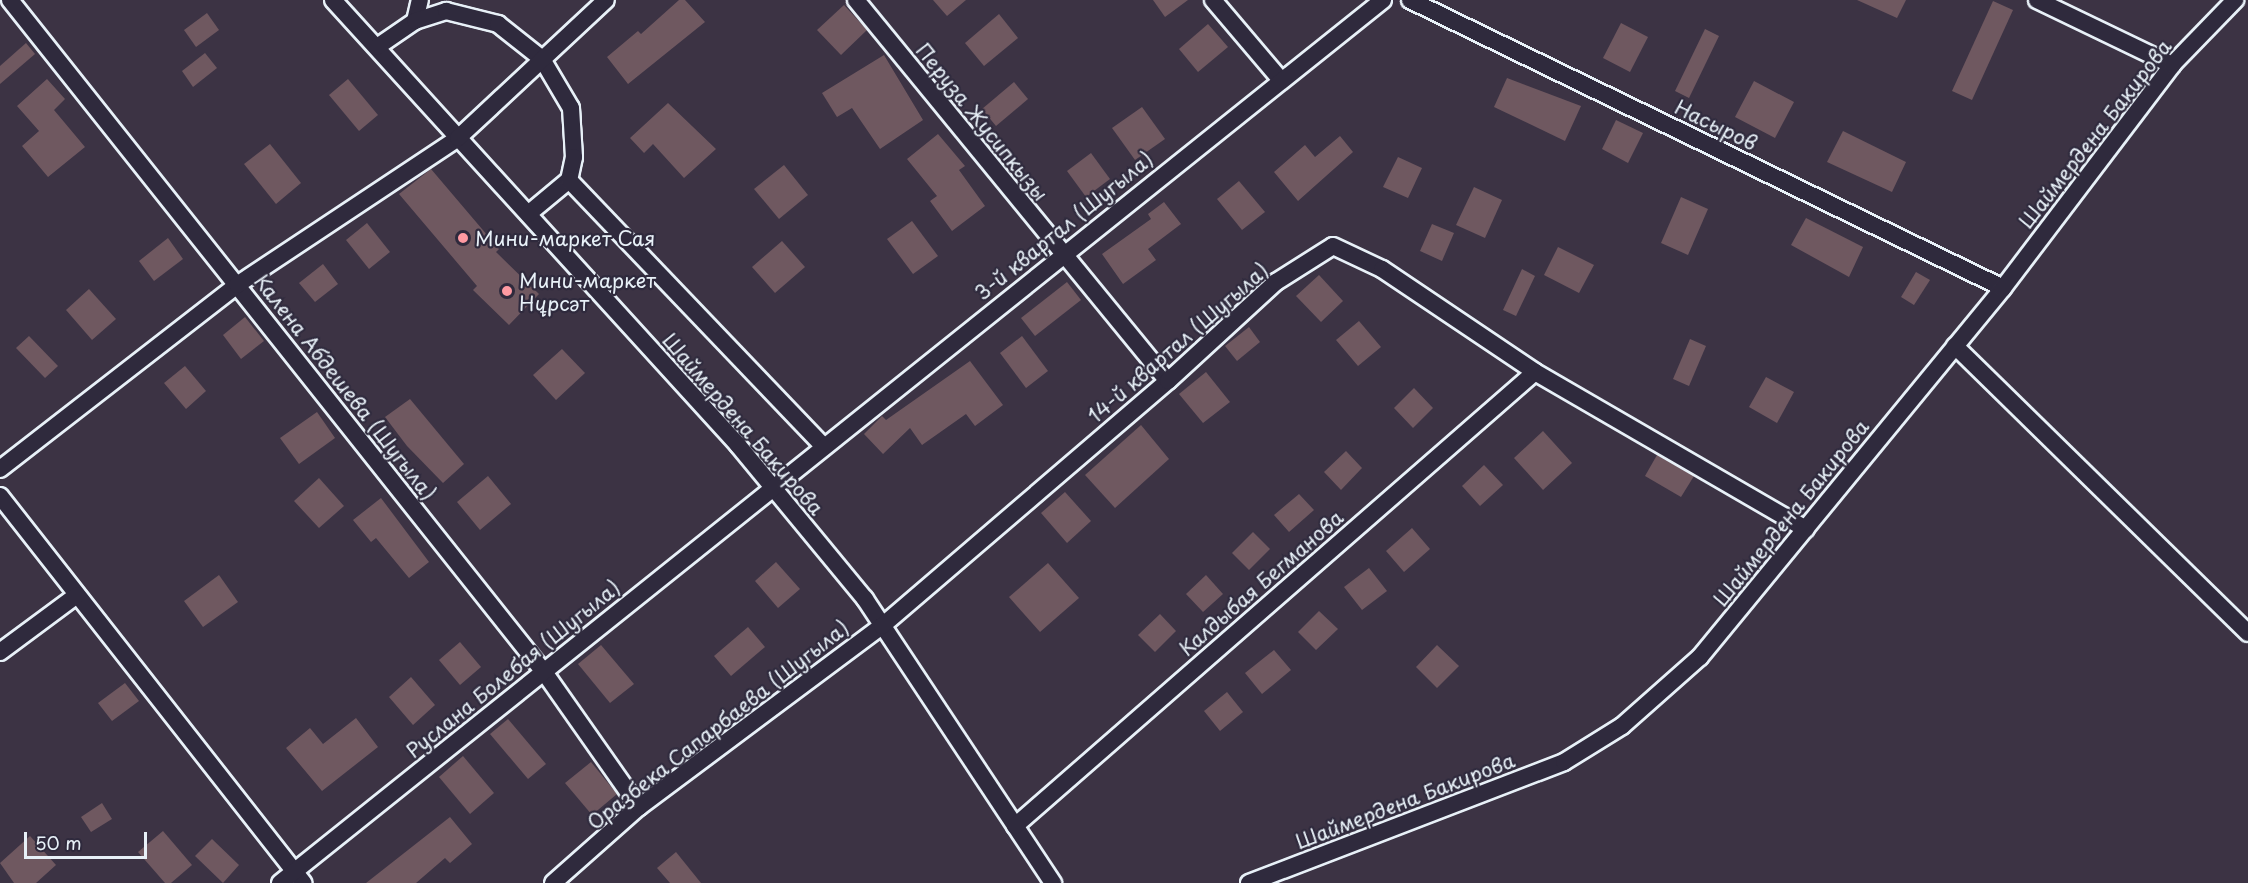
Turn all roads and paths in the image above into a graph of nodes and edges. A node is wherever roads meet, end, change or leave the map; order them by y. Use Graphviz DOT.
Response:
graph roads {
  1 [pos="10,0"];
  2 [pos="333,0"];
  3 [pos="420,0"];
  4 [pos="606,0"];
  5 [pos="856,0"];
  6 [pos="1213,0"];
  7 [pos="1383,0"];
  8 [pos="1410,0"];
  9 [pos="2037,0"];
  10 [pos="2235,0"];
  11 [pos="415,21"];
  12 [pos="377,47"];
  13 [pos="542,59"];
  14 [pos="2172,65"];
  15 [pos="1280,79"];
  16 [pos="458,138"];
  17 [pos="569,180"];
  18 [pos="528,214"];
  19 [pos="1062,254"];
  20 [pos="237,285"];
  21 [pos="2003,288"];
  22 [pos="1955,346"];
  23 [pos="1535,372"];
  24 [pos="1168,381"];
  25 [pos="824,447"];
  26 [pos="0,469"];
  27 [pos="773,488"];
  28 [pos="0,496"];
  29 [pos="1806,530"];
  30 [pos="77,594"];
  31 [pos="882,626"];
  32 [pos="2248,633"];
  33 [pos="0,651"];
  34 [pos="544,672"];
  35 [pos="639,807"];
  36 [pos="1015,826"];
  37 [pos="298,877"];
  38 [pos="280,883"];
  39 [pos="553,883"];
  40 [pos="1053,883"];
  41 [pos="1249,883"];
  1 -- 20 [label="street, Калена Абдешева (Шугыла)"];
  2 -- 12 [label="street, Шаймердена Бакирова"];
  3 -- 11 [label="street"];
  4 -- 13 [label="street"];
  5 -- 19 [label="street, Перуза Жусипкызы"];
  6 -- 15 [label="street"];
  7 -- 15 [label="street, 3-й квартал (Шугыла)"];
  8 -- 21 [label="street, Насыров"];
  9 -- 14 [label="street"];
  10 -- 14 [label="street, Шаймердена Бакирова"];
  11 -- 12 [label="street"];
  11 -- 13 [label="street"];
  12 -- 16 [label="street, Шаймердена Бакирова"];
  13 -- 16 [label="street"];
  13 -- 17 [label="street"];
  14 -- 21 [label="street, Шаймердена Бакирова"];
  15 -- 19 [label="street, 3-й квартал (Шугыла)"];
  16 -- 18 [label="street, Шаймердена Бакирова"];
  16 -- 20 [label="street"];
  17 -- 18 [label="street"];
  17 -- 25 [label="street"];
  18 -- 27 [label="street, Шаймердена Бакирова"];
  19 -- 24 [label="street, Перуза Жусипкызы"];
  19 -- 25 [label="street, 3-й квартал (Шугыла)"];
  20 -- 26 [label="street"];
  20 -- 34 [label="street, Калена Абдешева (Шугыла)"];
  21 -- 22 [label="street, Шаймердена Бакирова"];
  22 -- 29 [label="street, Шаймердена Бакирова"];
  22 -- 32 [label="street"];
  23 -- 24 [label="street, 14-й квартал (Шугыла)"];
  23 -- 29 [label="street, 14-й квартал (Шугыла)"];
  23 -- 36 [label="street, Калдыбая Бегманова"];
  24 -- 31 [label="street, 14-й квартал (Шугыла)"];
  25 -- 27 [label="street, 3-й квартал (Шугыла)"];
  27 -- 31 [label="street, Шаймердена Бакирова"];
  27 -- 34 [label="street, Руслана Болебая (Шугыла)"];
  28 -- 30 [label="street"];
  29 -- 41 [label="street, Шаймердена Бакирова"];
  30 -- 33 [label="street"];
  30 -- 37 [label="street"];
  31 -- 35 [label="street, Оразбека Сапарбаева (Шугыла)"];
  31 -- 36 [label="street, Шаймердена Бакирова"];
  34 -- 35 [label="street, Калена Абдешева (Шугыла)"];
  34 -- 37 [label="street, Руслана Болебая (Шугыла)"];
  35 -- 39 [label="street, Оразбека Сапарбаева (Шугыла)"];
  36 -- 40 [label="street, Шаймердена Бакирова"];
  37 -- 38 [label="street, Руслана Болебая (Шугыла)"];
}
